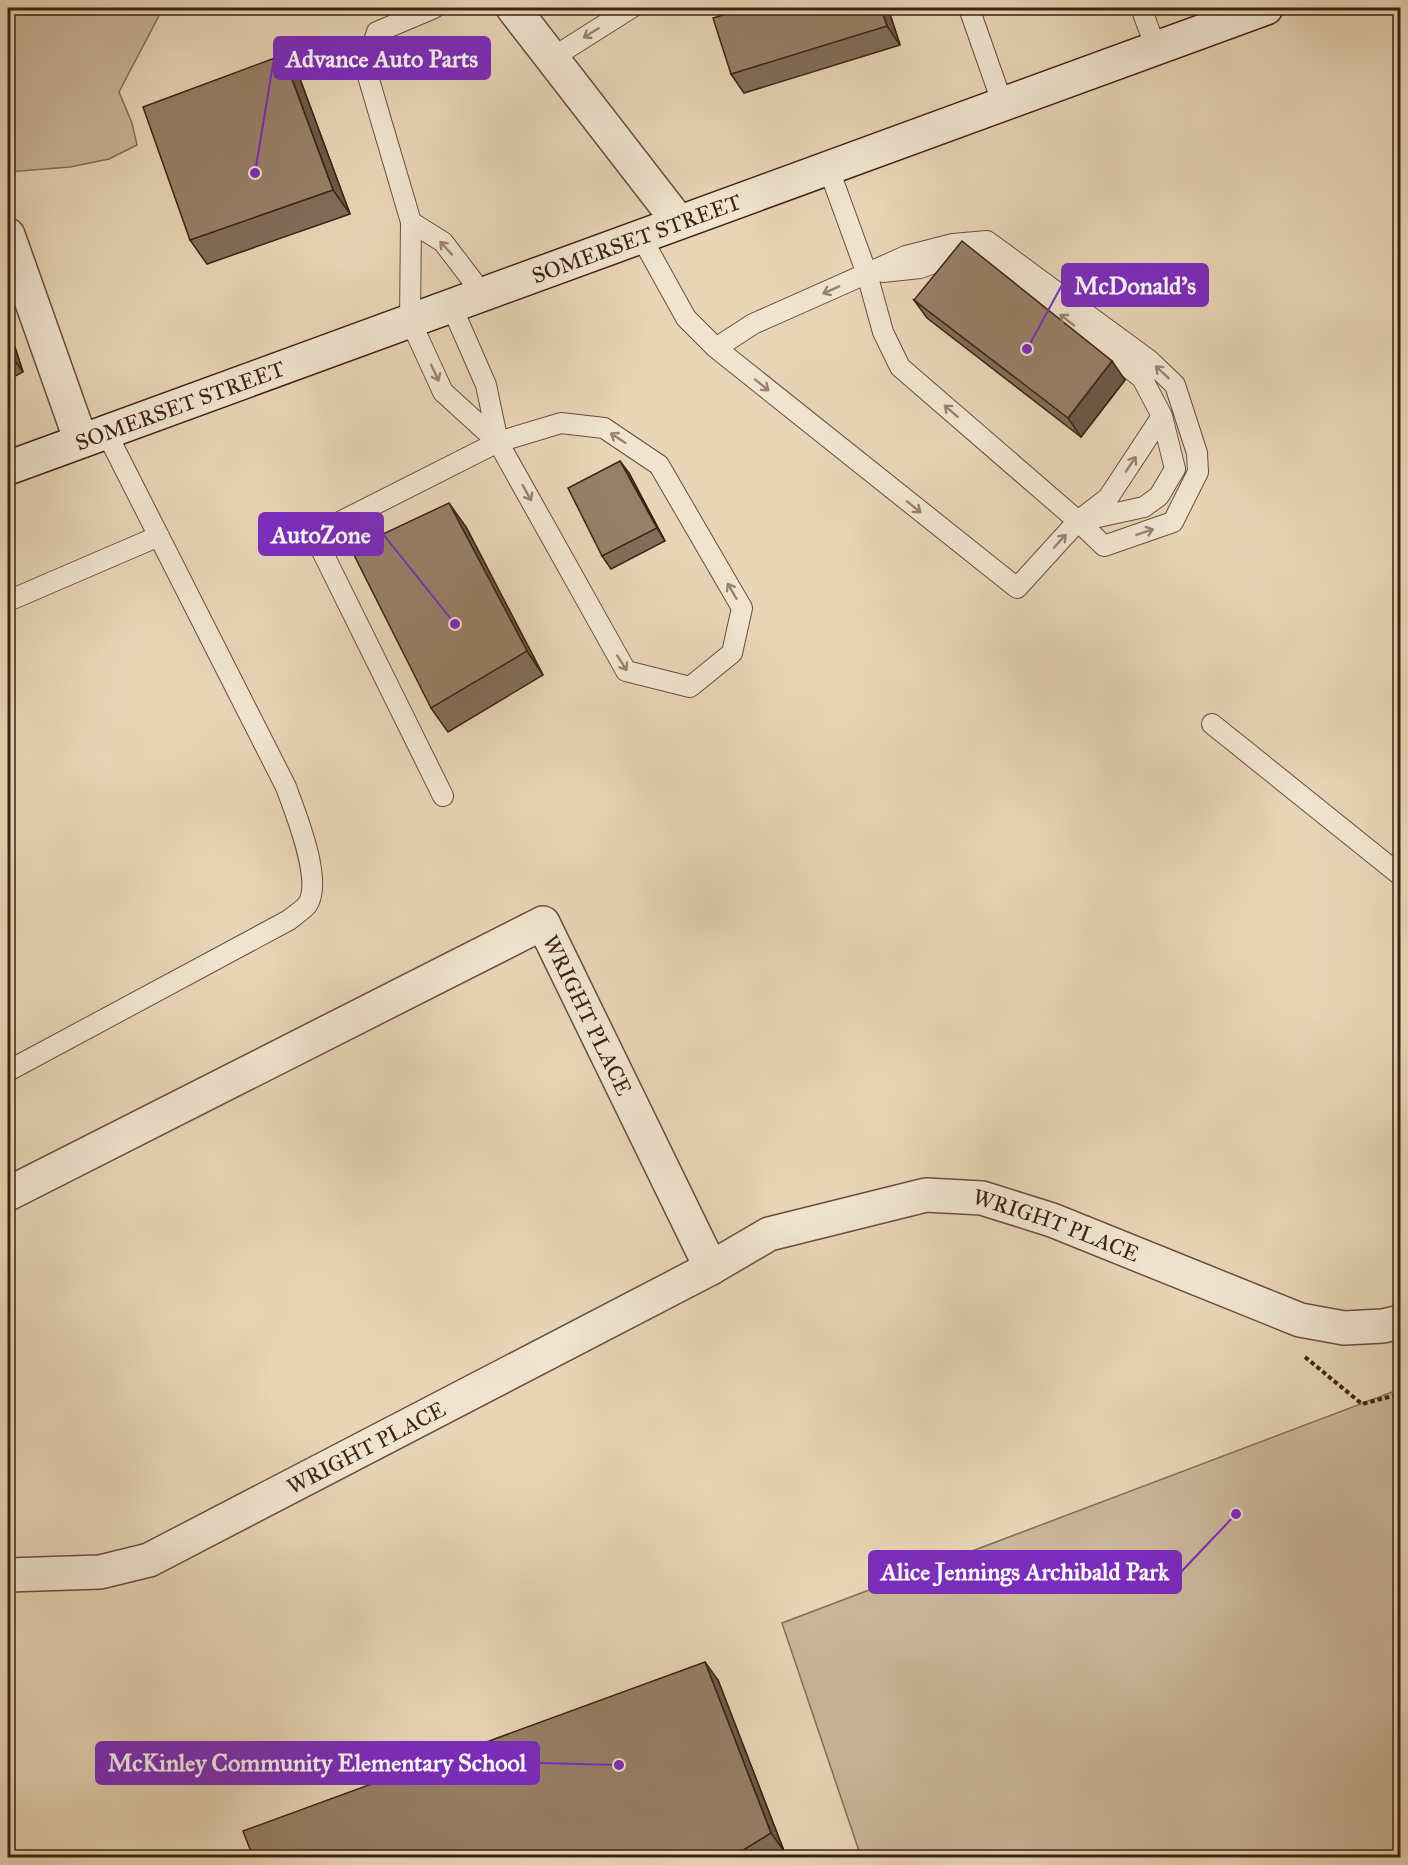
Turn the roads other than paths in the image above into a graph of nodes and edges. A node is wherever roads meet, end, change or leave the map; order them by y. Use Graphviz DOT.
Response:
graph roads {
  1 [pos="434,8"];
  2 [pos="513,8"];
  3 [pos="631,8"];
  4 [pos="969,8"];
  5 [pos="1141,8"];
  6 [pos="1266,8"];
  7 [pos="1156,48"];
  8 [pos="552,58"];
  9 [pos="1003,105"];
  10 [pos="828,167"];
  11 [pos="678,221"];
  12 [pos="411,222"];
  13 [pos="8,235"];
  14 [pos="640,235"];
  15 [pos="867,274"];
  16 [pos="482,293"];
  17 [pos="451,305"];
  18 [pos="410,320"];
  19 [pos="716,348"];
  20 [pos="1162,416"];
  21 [pos="94,437"];
  22 [pos="498,442"];
  23 [pos="8,468"];
  24 [pos="1078,521"];
  25 [pos="159,536"];
  26 [pos="8,601"];
  27 [pos="1212,724"];
  28 [pos="444,796"];
  29 [pos="1401,875"];
  30 [pos="8,1071"];
  31 [pos="8,1194"];
  32 [pos="711,1268"];
  33 [pos="1401,1322"];
  34 [pos="8,1575"];
  1 -- 12 [label="lane"];
  2 -- 8 [label="street"];
  3 -- 8 [label="lane, one-way"];
  4 -- 9 [label="lane"];
  5 -- 7 [label="lane"];
  6 -- 7 [label="street, SOMERSET STREET"];
  7 -- 9 [label="street, SOMERSET STREET"];
  8 -- 11 [label="street"];
  9 -- 10 [label="street, SOMERSET STREET"];
  10 -- 11 [label="street, SOMERSET STREET"];
  10 -- 15 [label="lane"];
  11 -- 14 [label="street, SOMERSET STREET"];
  16 -- 12 [label="lane, one-way"];
  12 -- 18 [label="lane"];
  13 -- 21 [label="street"];
  14 -- 16 [label="street, SOMERSET STREET"];
  14 -- 19 [label="lane"];
  15 -- 19 [label="lane, one-way"];
  20 -- 15 [label="lane, one-way"];
  24 -- 15 [label="lane, one-way"];
  24 -- 15 [label="lane, one-way"];
  16 -- 17 [label="street, SOMERSET STREET"];
  17 -- 18 [label="street, SOMERSET STREET"];
  17 -- 22 [label="lane"];
  18 -- 21 [label="street, SOMERSET STREET"];
  18 -- 22 [label="lane, one-way"];
  19 -- 24 [label="lane, one-way"];
  24 -- 20 [label="lane, one-way"];
  20 -- 24 [label="lane"];
  21 -- 23 [label="street, SOMERSET STREET"];
  21 -- 25 [label="lane"];
  22 -- 22 [label="lane, one-way"];
  22 -- 28 [label="lane"];
  25 -- 26 [label="lane"];
  25 -- 30 [label="lane"];
  27 -- 29 [label="lane"];
  31 -- 32 [label="street, WRIGHT PLACE"];
  32 -- 33 [label="street, WRIGHT PLACE"];
  32 -- 34 [label="street, WRIGHT PLACE"];
}
